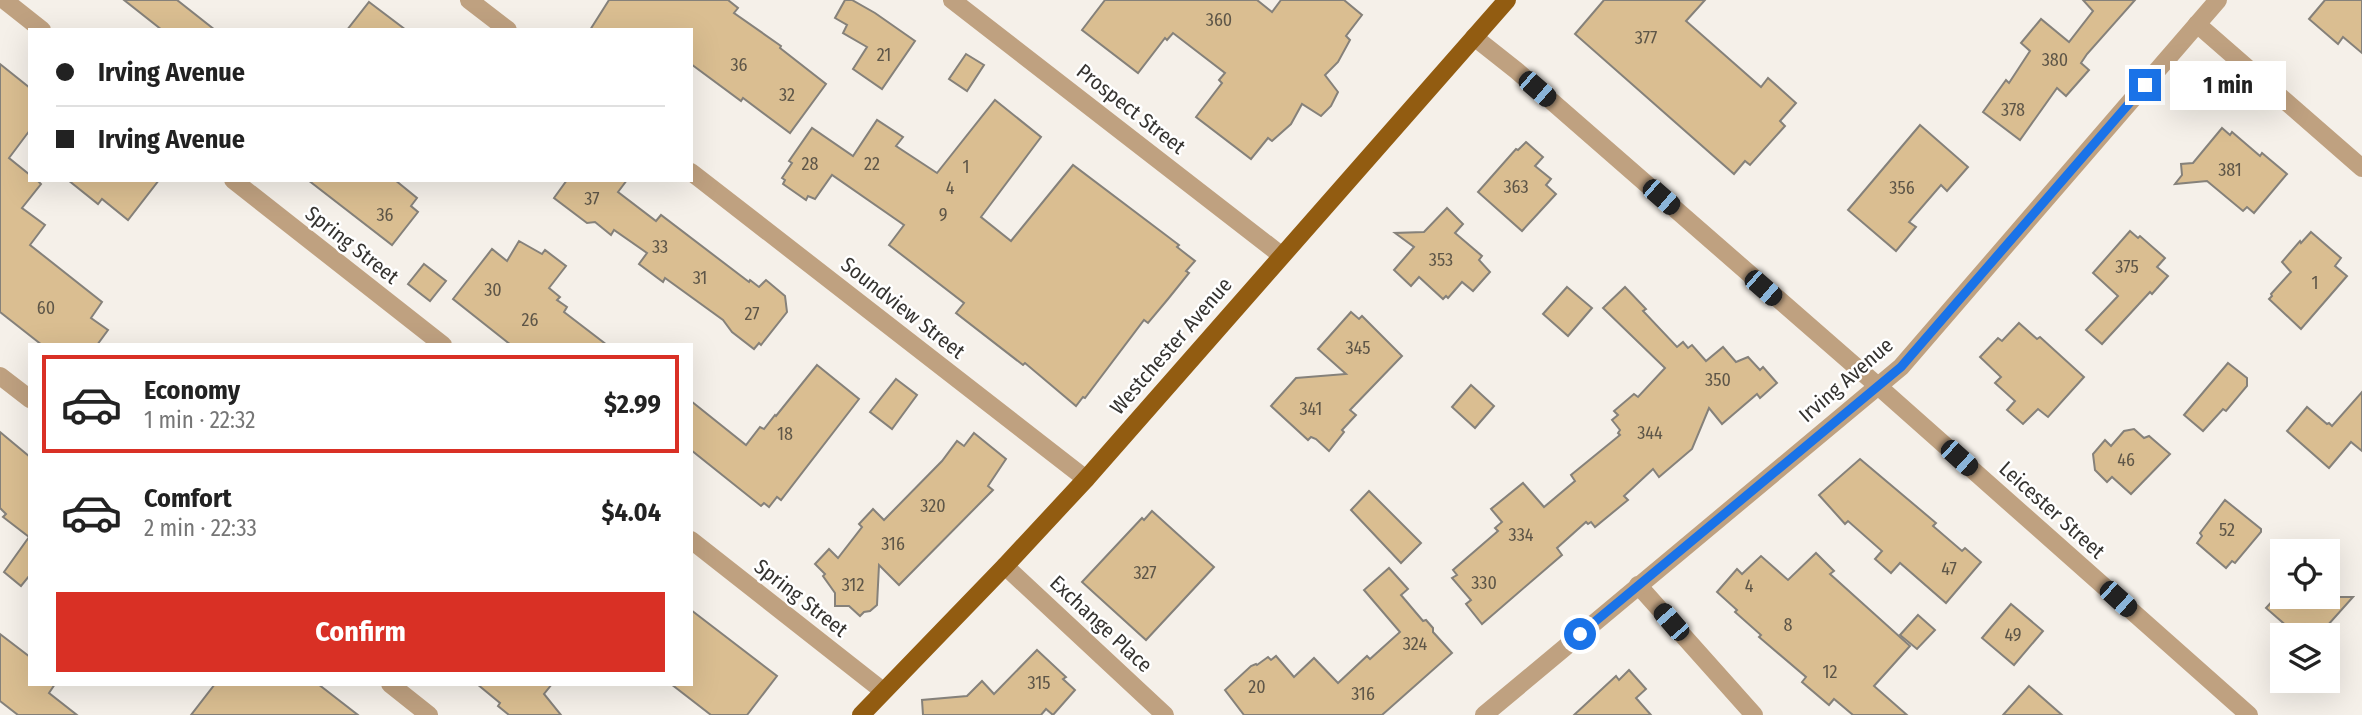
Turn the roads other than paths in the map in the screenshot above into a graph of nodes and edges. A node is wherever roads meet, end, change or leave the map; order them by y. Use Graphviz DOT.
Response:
graph roads {
  1 [pos="4,0"];
  2 [pos="469,0"];
  3 [pos="952,0"];
  4 [pos="1507,0"];
  5 [pos="2218,0"];
  6 [pos="2197,24"];
  7 [pos="39,28"];
  8 [pos="505,28"];
  9 [pos="1474,37"];
  10 [pos="2362,168"];
  11 [pos="693,174"];
  12 [pos="236,182"];
  13 [pos="1281,255"];
  14 [pos="440,343"];
  15 [pos="0,376"];
  16 [pos="1878,386"];
  17 [pos="28,397"];
  18 [pos="1086,479"];
  19 [pos="693,542"];
  20 [pos="1005,566"];
  21 [pos="1638,585"];
  22 [pos="393,686"];
  23 [pos="884,691"];
  24 [pos="429,715"];
  25 [pos="861,715"];
  26 [pos="1165,715"];
  27 [pos="1484,715"];
  28 [pos="1754,715"];
  29 [pos="2249,715"];
  1 -- 7 [label="street"];
  2 -- 8 [label="street"];
  3 -- 13 [label="street, Prospect Street"];
  4 -- 9 [label="main road, Westchester Avenue"];
  5 -- 6 [label="street, Irving Avenue"];
  6 -- 10 [label="street"];
  6 -- 16 [label="street, Irving Avenue"];
  9 -- 13 [label="main road, Westchester Avenue"];
  9 -- 16 [label="street, Leicester Street"];
  11 -- 18 [label="street, Soundview Street"];
  12 -- 14 [label="street, Spring Street"];
  13 -- 18 [label="main road, Westchester Avenue"];
  15 -- 17 [label="street"];
  16 -- 21 [label="street, Irving Avenue"];
  16 -- 29 [label="street, Leicester Street"];
  18 -- 20 [label="main road, Westchester Avenue"];
  19 -- 23 [label="street, Spring Street"];
  20 -- 23 [label="main road, Westchester Avenue"];
  20 -- 26 [label="street, Exchange Place"];
  21 -- 27 [label="street, Irving Avenue"];
  21 -- 28 [label="street"];
  22 -- 24 [label="street"];
  23 -- 25 [label="main road, Westchester Avenue"];
}
